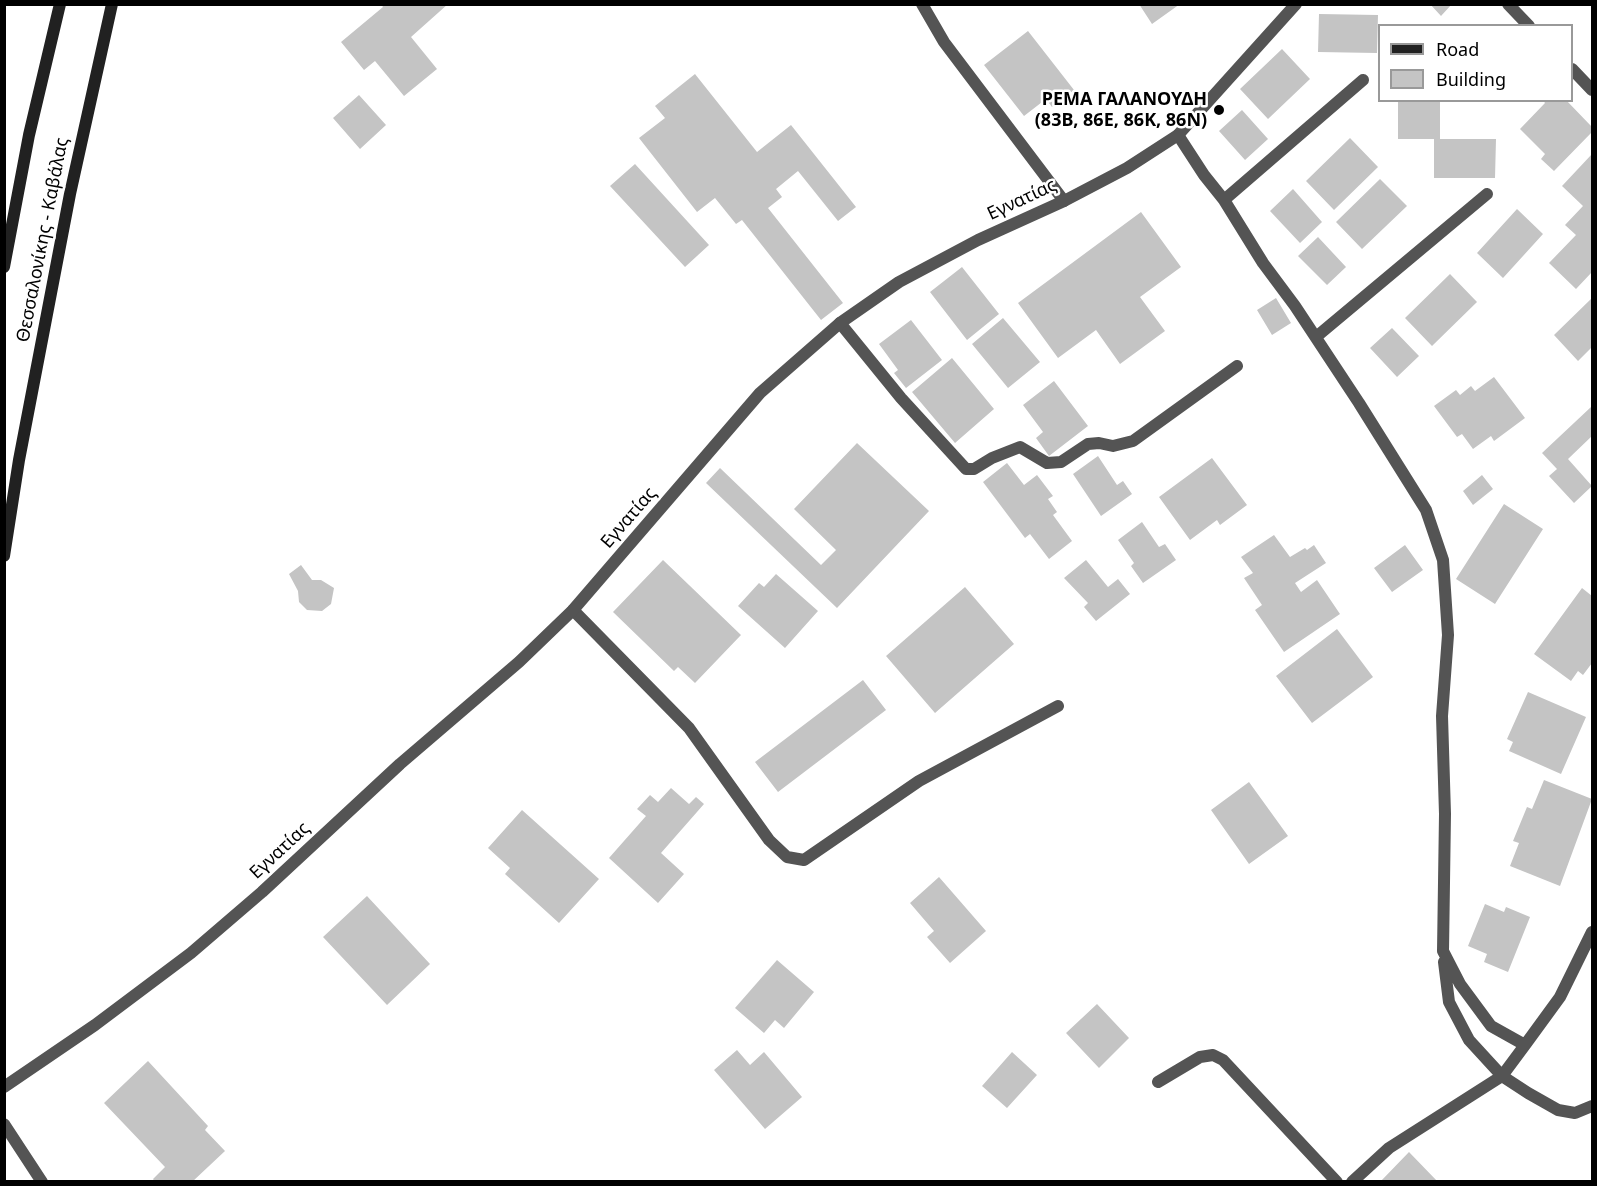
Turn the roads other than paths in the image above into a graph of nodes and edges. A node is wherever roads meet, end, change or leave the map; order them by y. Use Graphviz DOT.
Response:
graph roads {
  1 [pos="60,4"];
  2 [pos="112,4"];
  3 [pos="922,4"];
  4 [pos="1296,4"];
  5 [pos="1508,4"];
  6 [pos="1527,24"];
  7 [pos="1573,70"];
  8 [pos="1363,80"];
  9 [pos="1593,90"];
  10 [pos="1178,135"];
  11 [pos="1487,194"];
  12 [pos="1224,200"];
  13 [pos="1064,201"];
  14 [pos="4,267"];
  15 [pos="840,323"];
  16 [pos="1316,337"];
  17 [pos="1237,366"];
  18 [pos="4,556"];
  19 [pos="573,610"];
  20 [pos="1058,706"];
  21 [pos="1593,932"];
  22 [pos="1443,951"];
  23 [pos="1525,1045"];
  24 [pos="1502,1076"];
  25 [pos="1158,1082"];
  26 [pos="4,1087"];
  27 [pos="1593,1106"];
  28 [pos="4,1124"];
  29 [pos="42,1182"];
  30 [pos="1337,1182"];
  31 [pos="1352,1182"];
  1 -- 14 [label="main road, Θεσσαλονίκης - Καβάλας"];
  2 -- 18 [label="main road, Θεσσαλονίκης - Καβάλας"];
  3 -- 13 [label="street"];
  4 -- 10 [label="street, Εγνατίας"];
  5 -- 6 [label="street"];
  7 -- 9 [label="street"];
  8 -- 12 [label="street"];
  10 -- 12 [label="street"];
  10 -- 13 [label="street, Εγνατίας"];
  11 -- 16 [label="street"];
  12 -- 16 [label="street"];
  13 -- 15 [label="street, Εγνατίας"];
  15 -- 17 [label="street"];
  15 -- 19 [label="street, Εγνατίας"];
  16 -- 22 [label="street"];
  19 -- 20 [label="street"];
  19 -- 26 [label="street, Εγνατίας"];
  21 -- 23 [label="street"];
  22 -- 23 [label="street"];
  22 -- 24 [label="street"];
  23 -- 24 [label="street"];
  24 -- 27 [label="street"];
  24 -- 31 [label="street"];
  25 -- 30 [label="street"];
  28 -- 29 [label="street"];
}
